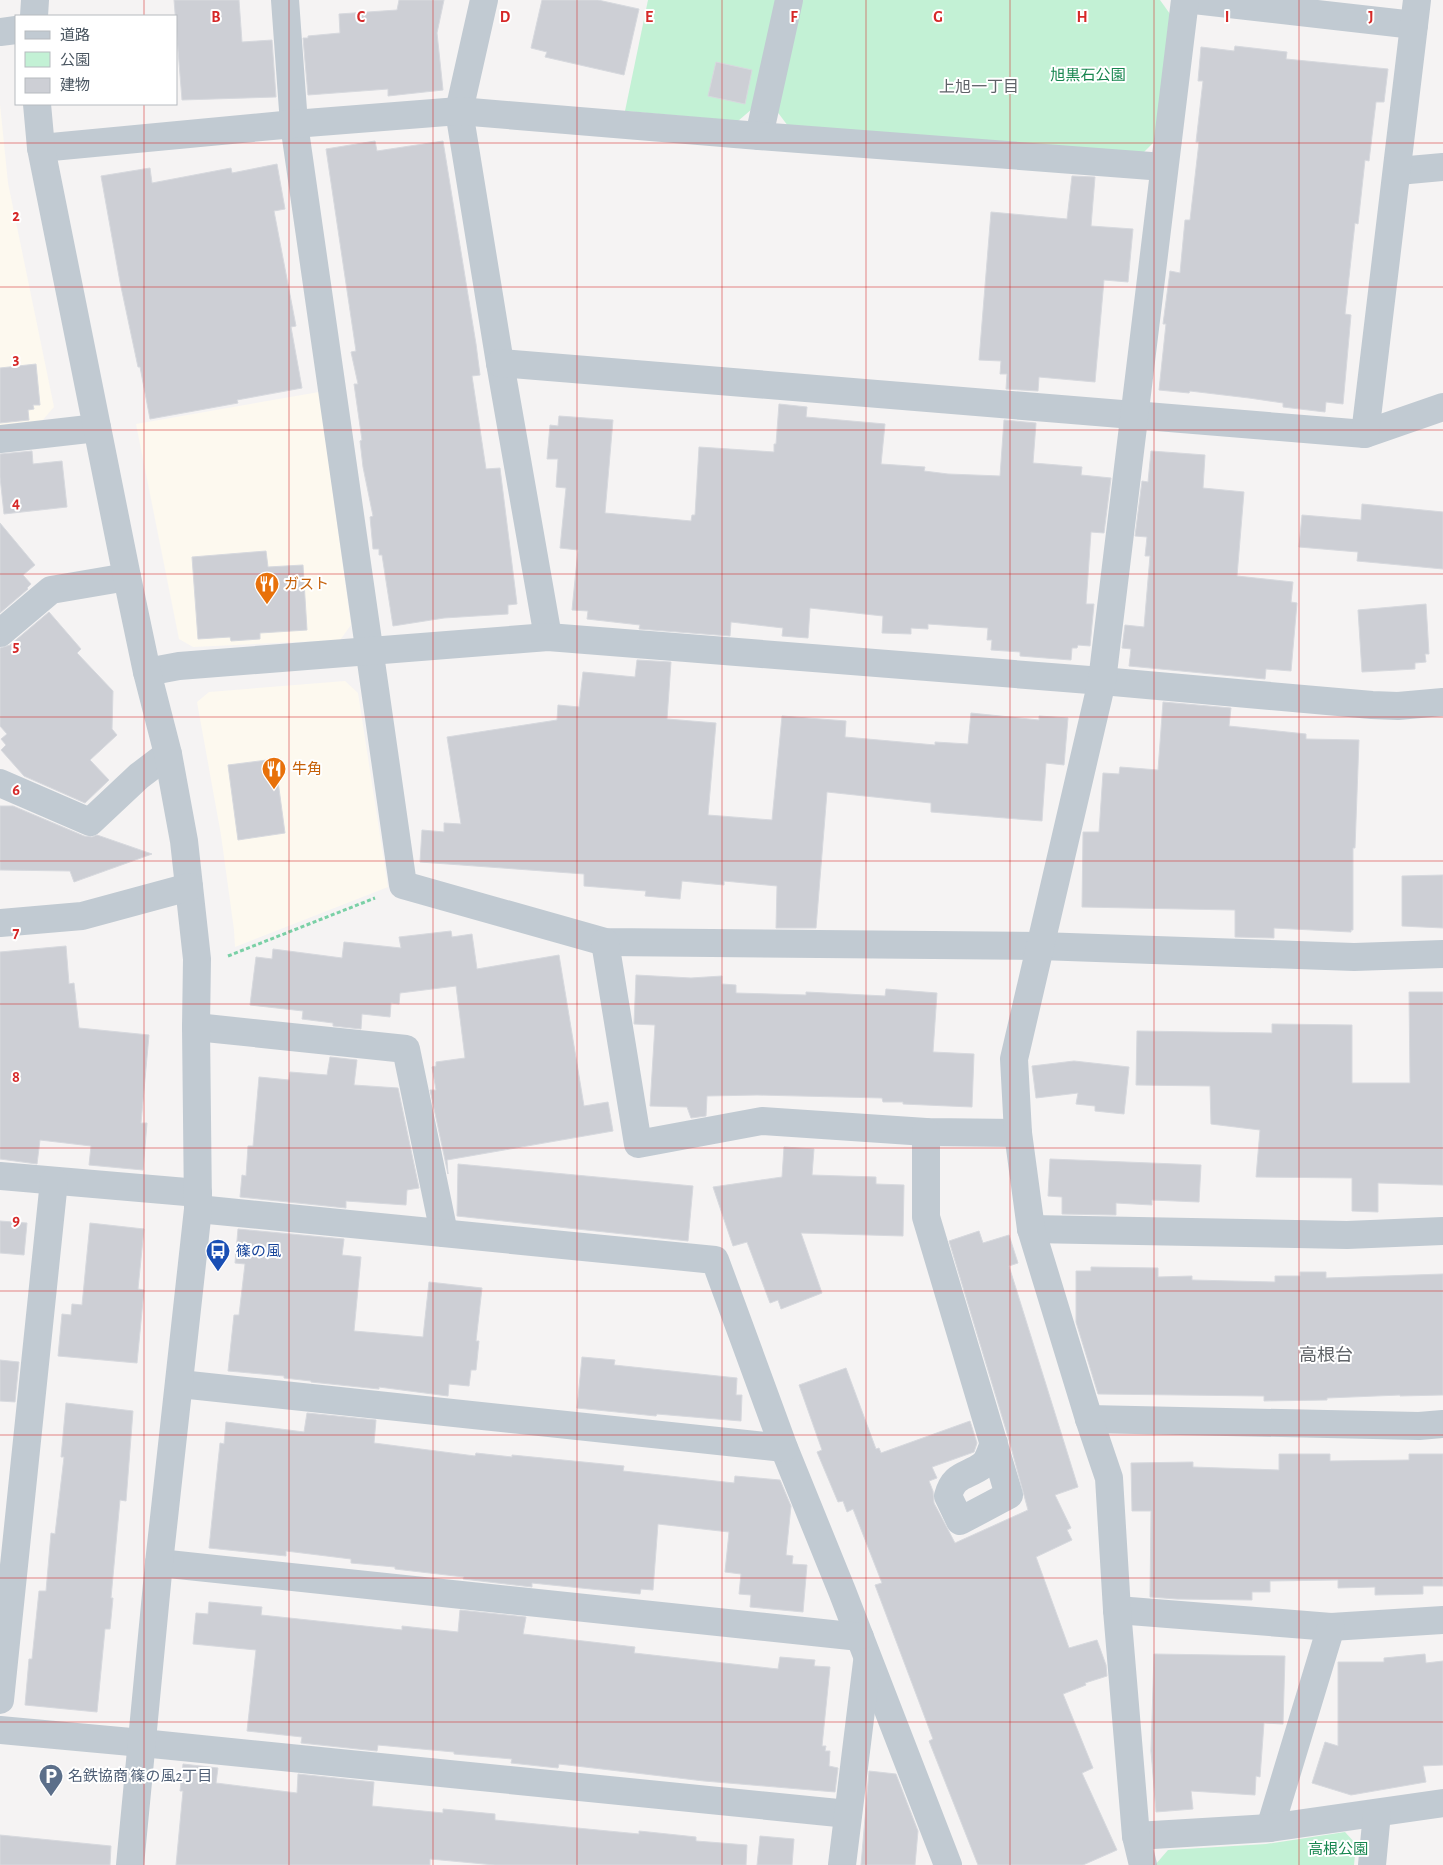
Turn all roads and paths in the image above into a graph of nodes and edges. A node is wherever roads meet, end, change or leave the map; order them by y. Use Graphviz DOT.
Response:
graph roads {
  1 [pos="35,0"];
  2 [pos="284,0"];
  3 [pos="484,0"];
  4 [pos="789,0"];
  5 [pos="1185,0"];
  6 [pos="1194,0"];
  7 [pos="1416,12"];
  8 [pos="34,15"];
  9 [pos="15,30"];
  10 [pos="0,32"];
  11 [pos="37,105"];
  12 [pos="459,111"];
  13 [pos="294,124"];
  14 [pos="759,136"];
  15 [pos="41,148"];
  16 [pos="1164,167"];
  17 [pos="1443,167"];
  18 [pos="1398,171"];
  19 [pos="500,363"];
  20 [pos="1443,408"];
  21 [pos="1133,415"];
  22 [pos="97,428"];
  23 [pos="1364,434"];
  24 [pos="0,439"];
  25 [pos="127,577"];
  26 [pos="0,633"];
  27 [pos="548,637"];
  28 [pos="370,650"];
  29 [pos="148,672"];
  30 [pos="1102,681"];
  31 [pos="1443,702"];
  32 [pos="168,754"];
  33 [pos="0,783"];
  34 [pos="403,885"];
  35 [pos="189,887"];
  36 [pos="0,923"];
  37 [pos="605,942"];
  38 [pos="1040,946"];
  39 [pos="1443,954"];
  40 [pos="228,956"];
  41 [pos="196,1027"];
  42 [pos="926,1132"];
  43 [pos="1018,1133"];
  44 [pos="0,1176"];
  45 [pos="54,1181"];
  46 [pos="198,1201"];
  47 [pos="1031,1229"];
  48 [pos="1443,1232"];
  49 [pos="444,1233"];
  50 [pos="180,1384"];
  51 [pos="1089,1419"];
  52 [pos="1443,1424"];
  53 [pos="994,1443"];
  54 [pos="784,1448"];
  55 [pos="159,1563"];
  56 [pos="1117,1610"];
  57 [pos="1443,1620"];
  58 [pos="1331,1626"];
  59 [pos="864,1648"];
  60 [pos="0,1700"];
  61 [pos="0,1730"];
  62 [pos="142,1743"];
  63 [pos="1443,1802"];
  64 [pos="1377,1813"];
  65 [pos="848,1814"];
  66 [pos="1270,1828"];
  67 [pos="1136,1836"];
  68 [pos="130,1865"];
  69 [pos="842,1865"];
  70 [pos="948,1865"];
  71 [pos="1143,1865"];
  72 [pos="1372,1865"];
  1 -- 8 [label="street"];
  2 -- 13 [label="street"];
  3 -- 12 [label="street"];
  4 -- 14 [label="street"];
  5 -- 16 [label="street"];
  6 -- 7 [label="street"];
  7 -- 18 [label="street"];
  9 -- 10 [label="street"];
  11 -- 15 [label="street"];
  12 -- 13 [label="street"];
  12 -- 14 [label="street"];
  12 -- 19 [label="street"];
  13 -- 15 [label="street"];
  13 -- 28 [label="street"];
  14 -- 16 [label="street"];
  15 -- 22 [label="street"];
  16 -- 21 [label="street"];
  17 -- 18 [label="street"];
  18 -- 23 [label="street"];
  19 -- 21 [label="street"];
  19 -- 27 [label="street"];
  20 -- 23 [label="street"];
  21 -- 23 [label="street"];
  21 -- 30 [label="street"];
  22 -- 24 [label="street"];
  22 -- 25 [label="street"];
  25 -- 26 [label="street"];
  25 -- 29 [label="street"];
  27 -- 28 [label="street"];
  27 -- 30 [label="street"];
  28 -- 29 [label="street"];
  28 -- 34 [label="street"];
  29 -- 32 [label="street"];
  30 -- 31 [label="street"];
  30 -- 38 [label="street"];
  32 -- 33 [label="street"];
  32 -- 35 [label="street"];
  34 -- 37 [label="street"];
  34 -- 40 [label="path"];
  35 -- 36 [label="street"];
  35 -- 41 [label="street"];
  37 -- 38 [label="street"];
  37 -- 42 [label="street"];
  38 -- 39 [label="street"];
  38 -- 43 [label="street"];
  41 -- 46 [label="street"];
  41 -- 49 [label="street"];
  42 -- 43 [label="street"];
  42 -- 53 [label="street"];
  43 -- 47 [label="street"];
  44 -- 45 [label="street"];
  45 -- 46 [label="street"];
  45 -- 60 [label="street"];
  46 -- 49 [label="street"];
  46 -- 50 [label="street"];
  47 -- 48 [label="street"];
  47 -- 51 [label="street"];
  49 -- 54 [label="street"];
  50 -- 54 [label="street"];
  50 -- 55 [label="street"];
  51 -- 52 [label="street"];
  51 -- 56 [label="street"];
  54 -- 59 [label="street"];
  55 -- 59 [label="street"];
  55 -- 62 [label="street"];
  56 -- 58 [label="street"];
  56 -- 67 [label="street"];
  57 -- 58 [label="street"];
  58 -- 66 [label="street"];
  59 -- 65 [label="street"];
  59 -- 70 [label="street"];
  61 -- 62 [label="street"];
  62 -- 65 [label="street"];
  62 -- 68 [label="street"];
  63 -- 64 [label="street"];
  64 -- 66 [label="street"];
  64 -- 72 [label="street"];
  65 -- 69 [label="street"];
  66 -- 67 [label="street"];
  67 -- 71 [label="street"];
}
